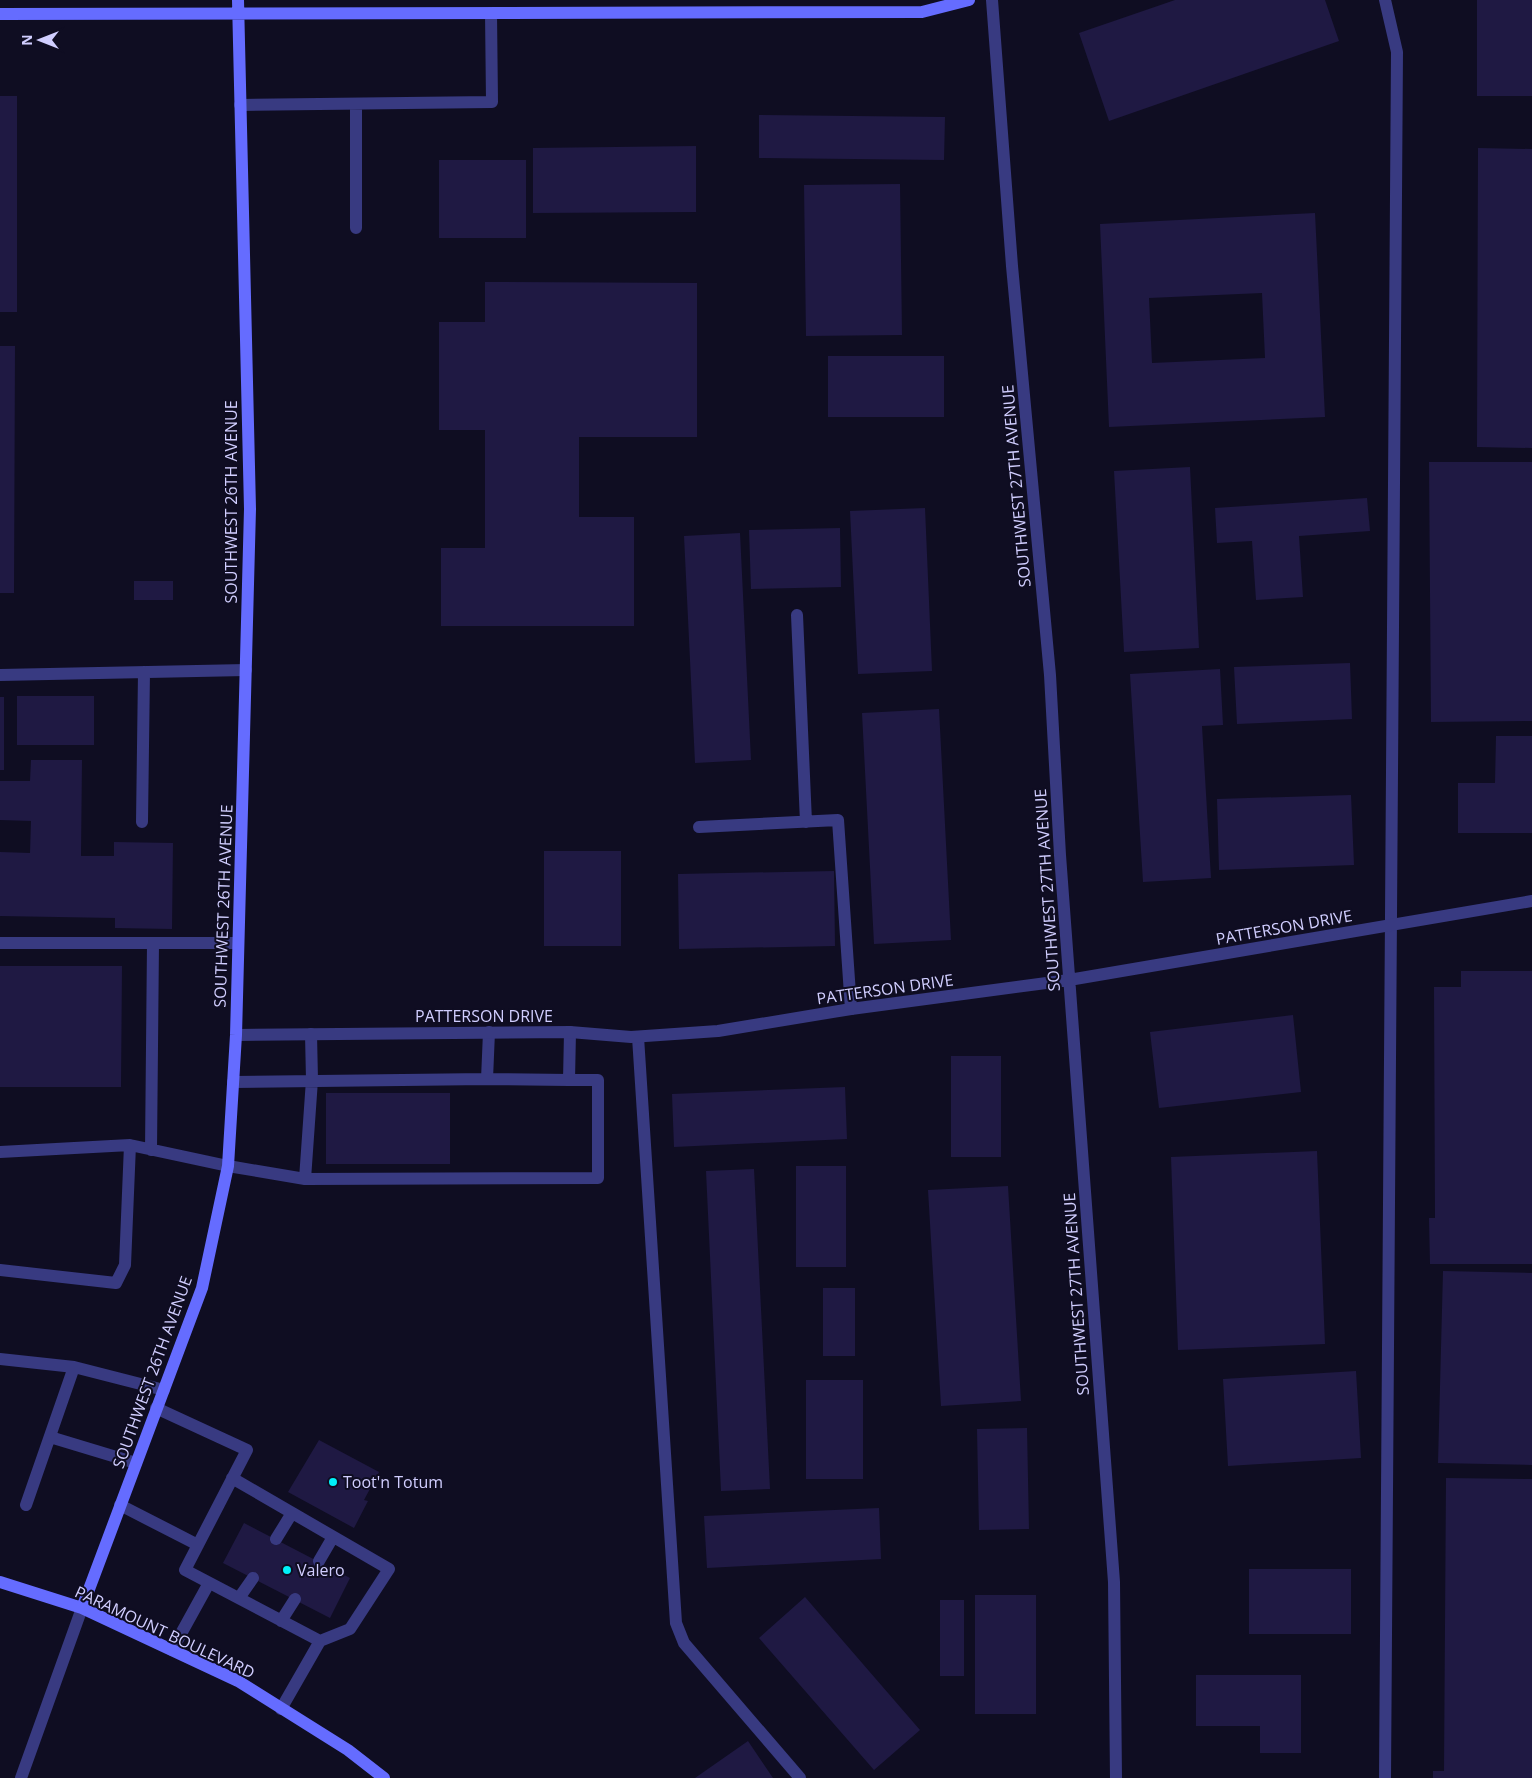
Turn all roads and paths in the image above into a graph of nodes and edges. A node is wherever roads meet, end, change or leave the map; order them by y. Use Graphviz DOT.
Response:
graph roads {
  1 [pos="238,0"];
  2 [pos="969,0"];
  3 [pos="992,0"];
  4 [pos="1386,0"];
  5 [pos="0,14"];
  6 [pos="491,14"];
  7 [pos="238,15"];
  8 [pos="356,104"];
  9 [pos="240,105"];
  10 [pos="356,228"];
  11 [pos="797,615"];
  12 [pos="246,670"];
  13 [pos="144,672"];
  14 [pos="0,675"];
  15 [pos="142,822"];
  16 [pos="806,822"];
  17 [pos="699,827"];
  18 [pos="1532,901"];
  19 [pos="1390,926"];
  20 [pos="0,943"];
  21 [pos="152,943"];
  22 [pos="238,943"];
  23 [pos="1070,980"];
  24 [pos="851,1010"];
  25 [pos="489,1032"];
  26 [pos="570,1032"];
  27 [pos="311,1034"];
  28 [pos="236,1035"];
  29 [pos="638,1037"];
  30 [pos="487,1078"];
  31 [pos="312,1080"];
  32 [pos="569,1080"];
  33 [pos="233,1082"];
  34 [pos="130,1145"];
  35 [pos="151,1150"];
  36 [pos="0,1152"];
  37 [pos="228,1166"];
  38 [pos="305,1179"];
  39 [pos="0,1270"];
  40 [pos="0,1358"];
  41 [pos="74,1367"];
  42 [pos="164,1390"];
  43 [pos="156,1408"];
  44 [pos="50,1437"];
  45 [pos="136,1463"];
  46 [pos="232,1478"];
  47 [pos="26,1505"];
  48 [pos="120,1505"];
  49 [pos="292,1513"];
  50 [pos="333,1537"];
  51 [pos="276,1539"];
  52 [pos="198,1545"];
  53 [pos="318,1561"];
  54 [pos="253,1578"];
  55 [pos="0,1582"];
  56 [pos="209,1583"];
  57 [pos="239,1598"];
  58 [pos="295,1599"];
  59 [pos="82,1608"];
  60 [pos="281,1620"];
  61 [pos="320,1641"];
  62 [pos="172,1650"];
  63 [pos="281,1708"];
  64 [pos="21,1778"];
  65 [pos="384,1778"];
  66 [pos="800,1778"];
  67 [pos="1116,1778"];
  68 [pos="1386,1778"];
  1 -- 7 [label="main road, SOUTHWEST 26TH AVENUE"];
  2 -- 6 [label="main road"];
  3 -- 23 [label="street, SOUTHWEST 27TH AVENUE"];
  4 -- 19 [label="street"];
  5 -- 7 [label="main road"];
  6 -- 7 [label="main road"];
  6 -- 8 [label="street"];
  7 -- 9 [label="main road, SOUTHWEST 26TH AVENUE"];
  8 -- 9 [label="street"];
  8 -- 10 [label="street"];
  9 -- 12 [label="main road, SOUTHWEST 26TH AVENUE"];
  11 -- 16 [label="street"];
  12 -- 13 [label="street"];
  12 -- 22 [label="main road, SOUTHWEST 26TH AVENUE"];
  13 -- 14 [label="street"];
  13 -- 15 [label="street"];
  16 -- 17 [label="street"];
  16 -- 24 [label="street"];
  18 -- 19 [label="street, PATTERSON DRIVE"];
  19 -- 23 [label="street, PATTERSON DRIVE"];
  19 -- 68 [label="street"];
  20 -- 21 [label="street"];
  21 -- 22 [label="street"];
  21 -- 35 [label="street"];
  22 -- 28 [label="main road, SOUTHWEST 26TH AVENUE"];
  23 -- 24 [label="street, PATTERSON DRIVE"];
  23 -- 67 [label="street, SOUTHWEST 27TH AVENUE"];
  24 -- 29 [label="street, PATTERSON DRIVE"];
  25 -- 26 [label="street, PATTERSON DRIVE"];
  25 -- 27 [label="street, PATTERSON DRIVE"];
  25 -- 30 [label="street"];
  26 -- 29 [label="street, PATTERSON DRIVE"];
  26 -- 32 [label="street"];
  27 -- 28 [label="street, PATTERSON DRIVE"];
  27 -- 31 [label="street"];
  28 -- 33 [label="main road, SOUTHWEST 26TH AVENUE"];
  29 -- 66 [label="street"];
  30 -- 31 [label="street"];
  30 -- 32 [label="street"];
  31 -- 33 [label="street"];
  31 -- 38 [label="street"];
  32 -- 38 [label="street"];
  33 -- 37 [label="main road, SOUTHWEST 26TH AVENUE"];
  34 -- 35 [label="street"];
  34 -- 36 [label="street"];
  34 -- 39 [label="street"];
  35 -- 37 [label="street"];
  37 -- 38 [label="street"];
  37 -- 42 [label="main road, SOUTHWEST 26TH AVENUE"];
  40 -- 41 [label="street"];
  41 -- 42 [label="street"];
  41 -- 44 [label="street"];
  42 -- 43 [label="main road, SOUTHWEST 26TH AVENUE"];
  43 -- 45 [label="main road, SOUTHWEST 26TH AVENUE"];
  43 -- 46 [label="street"];
  44 -- 45 [label="street"];
  44 -- 47 [label="street"];
  45 -- 48 [label="main road, SOUTHWEST 26TH AVENUE"];
  46 -- 49 [label="street"];
  46 -- 52 [label="street"];
  48 -- 52 [label="street"];
  48 -- 59 [label="main road, SOUTHWEST 26TH AVENUE"];
  49 -- 50 [label="street"];
  49 -- 51 [label="street"];
  50 -- 53 [label="street"];
  50 -- 61 [label="street"];
  52 -- 56 [label="street"];
  54 -- 57 [label="street"];
  55 -- 59 [label="main road, PARAMOUNT BOULEVARD"];
  56 -- 57 [label="street"];
  56 -- 62 [label="street"];
  57 -- 60 [label="street"];
  58 -- 60 [label="street"];
  59 -- 62 [label="main road, PARAMOUNT BOULEVARD"];
  59 -- 64 [label="street, SOUTHWEST 26TH AVENUE"];
  60 -- 61 [label="street"];
  61 -- 63 [label="street"];
  62 -- 63 [label="main road, PARAMOUNT BOULEVARD"];
  63 -- 65 [label="main road, PARAMOUNT BOULEVARD"];
}
